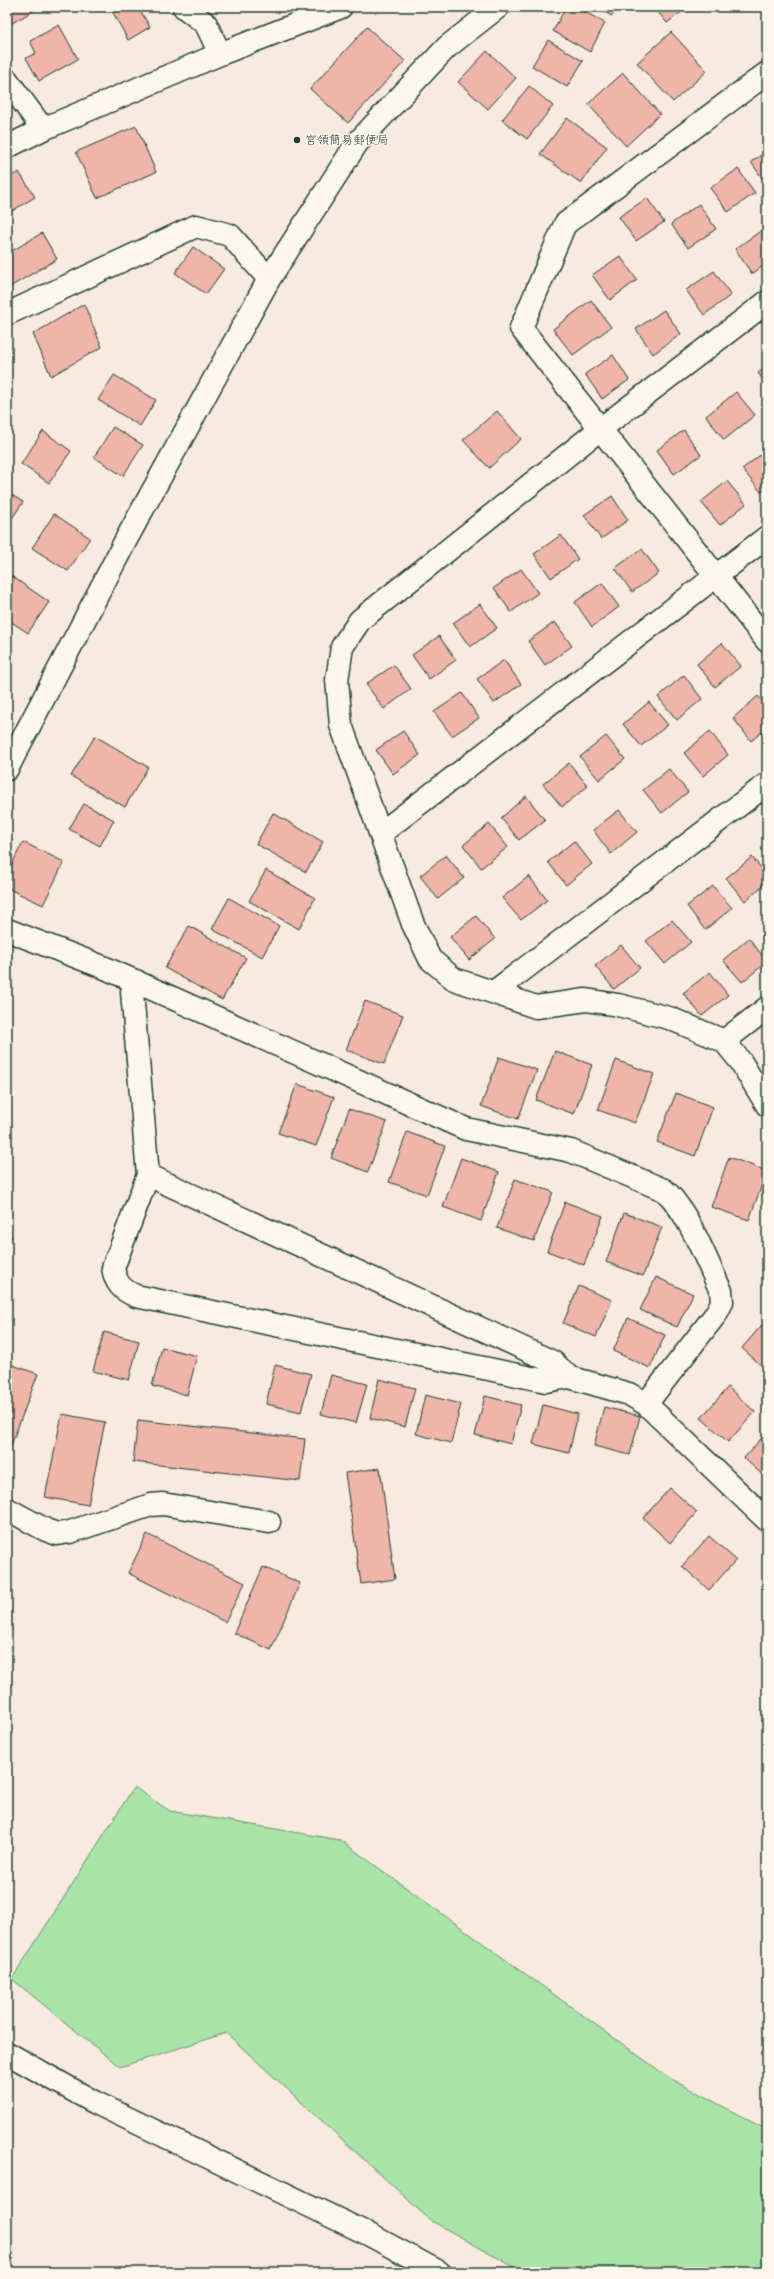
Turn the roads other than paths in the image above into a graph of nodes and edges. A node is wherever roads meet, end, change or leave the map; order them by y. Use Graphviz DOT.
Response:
graph roads {
  1 [pos="184,7"];
  2 [pos="341,7"];
  3 [pos="498,7"];
  4 [pos="307,13"];
  5 [pos="220,54"];
  6 [pos="767,73"];
  7 [pos="7,80"];
  8 [pos="43,128"];
  9 [pos="7,147"];
  10 [pos="269,279"];
  11 [pos="767,302"];
  12 [pos="7,314"];
  13 [pos="599,430"];
  14 [pos="767,537"];
  15 [pos="715,577"];
  16 [pos="767,641"];
  17 [pos="14,740"];
  18 [pos="7,769"];
  19 [pos="767,784"];
  20 [pos="381,833"];
  21 [pos="7,930"];
  22 [pos="136,981"];
  23 [pos="494,992"];
  24 [pos="767,1008"];
  25 [pos="724,1041"];
  26 [pos="767,1105"];
  27 [pos="148,1176"];
  28 [pos="569,1377"];
  29 [pos="646,1404"];
  30 [pos="7,1509"];
  31 [pos="767,1520"];
  32 [pos="269,1522"];
  33 [pos="7,2053"];
  34 [pos="439,2272"];
  1 -- 5 [label="street"];
  2 -- 4 [label="street"];
  3 -- 10 [label="street"];
  4 -- 5 [label="street"];
  5 -- 8 [label="street"];
  6 -- 13 [label="street"];
  7 -- 8 [label="street"];
  8 -- 9 [label="street"];
  10 -- 12 [label="street"];
  10 -- 17 [label="street"];
  11 -- 13 [label="street"];
  13 -- 15 [label="street"];
  13 -- 20 [label="street"];
  14 -- 15 [label="street"];
  15 -- 16 [label="street"];
  15 -- 20 [label="street"];
  17 -- 18 [label="street"];
  19 -- 23 [label="street"];
  20 -- 23 [label="street"];
  21 -- 22 [label="street"];
  22 -- 27 [label="street"];
  22 -- 29 [label="street"];
  23 -- 25 [label="street"];
  24 -- 25 [label="street"];
  25 -- 26 [label="street"];
  27 -- 28 [label="street"];
  27 -- 28 [label="street"];
  28 -- 29 [label="street"];
  29 -- 31 [label="street"];
  30 -- 32 [label="street"];
  33 -- 34 [label="street"];
}
